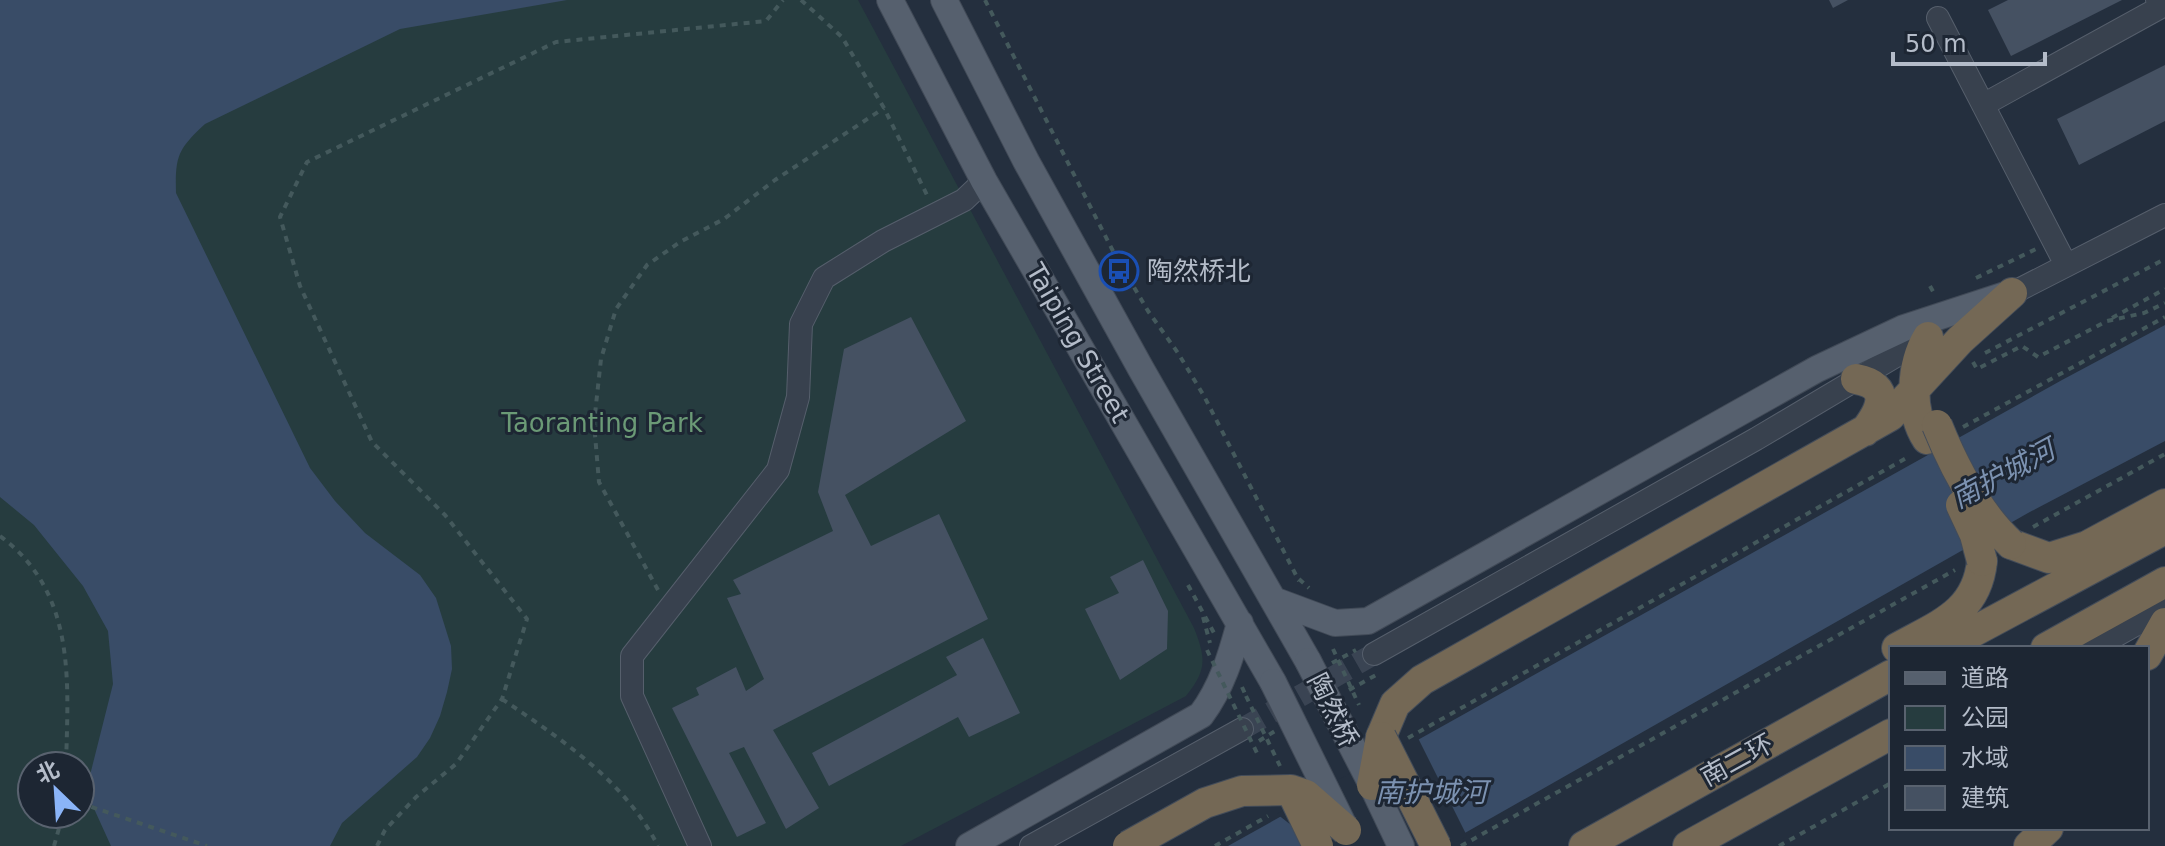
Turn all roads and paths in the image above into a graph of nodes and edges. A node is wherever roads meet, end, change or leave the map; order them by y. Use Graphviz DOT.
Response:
graph roads {
  1 [pos="783,0"];
  2 [pos="801,0"];
  3 [pos="890,0"];
  4 [pos="944,0"];
  5 [pos="985,0"];
  6 [pos="2157,0"];
  7 [pos="1938,18"];
  8 [pos="1983,105"];
  9 [pos="884,108"];
  10 [pos="984,181"];
  11 [pos="937,215"];
  12 [pos="2165,215"];
  13 [pos="2066,265"];
  14 [pos="2165,289"];
  15 [pos="2012,293"];
  16 [pos="2165,303"];
  17 [pos="2165,317"];
  18 [pos="2107,321"];
  19 [pos="1937,346"];
  20 [pos="1977,369"];
  21 [pos="1856,379"];
  22 [pos="1915,387"];
  23 [pos="1864,433"];
  24 [pos="1932,435"];
  25 [pos="2165,454"];
  26 [pos="2165,504"];
  27 [pos="2165,529"];
  28 [pos="0,536"];
  29 [pos="2020,537"];
  30 [pos="1972,563"];
  31 [pos="2165,582"];
  32 [pos="1276,601"];
  33 [pos="2165,608"];
  34 [pos="669,609"];
  35 [pos="1317,615"];
  36 [pos="1240,623"];
  37 [pos="2165,623"];
  38 [pos="1900,646"];
  39 [pos="1947,646"];
  40 [pos="2050,646"];
  41 [pos="2098,646"];
  42 [pos="1207,650"];
  43 [pos="2149,651"];
  44 [pos="1889,653"];
  45 [pos="1374,654"];
  46 [pos="1308,661"];
  47 [pos="1889,676"];
  48 [pos="1273,682"];
  49 [pos="1246,696"];
  50 [pos="502,699"];
  51 [pos="1836,704"];
  52 [pos="1242,729"];
  53 [pos="1394,737"];
  54 [pos="1885,741"];
  55 [pos="66,750"];
  56 [pos="1257,753"];
  57 [pos="1889,784"];
  58 [pos="1372,785"];
  59 [pos="1291,790"];
  60 [pos="96,808"];
  61 [pos="1270,815"];
  62 [pos="2026,830"];
  63 [pos="2046,830"];
  64 [pos="1350,838"];
  65 [pos="207,846"];
  66 [pos="377,846"];
  67 [pos="658,846"];
  68 [pos="700,846"];
  69 [pos="969,846"];
  70 [pos="1031,846"];
  71 [pos="1128,846"];
  72 [pos="1215,846"];
  73 [pos="1318,846"];
  74 [pos="1401,846"];
  75 [pos="1436,846"];
  76 [pos="1461,846"];
  77 [pos="1584,846"];
  78 [pos="1688,846"];
  79 [pos="1779,846"];
  80 [pos="2013,846"];
  81 [pos="2029,846"];
  1 -- 50 [label="path"];
  2 -- 9 [label="path"];
  3 -- 10 [label="main road, Taiping Street"];
  4 -- 32 [label="main road, Taiping Street"];
  5 -- 35 [label="path"];
  6 -- 8 [label="street"];
  7 -- 8 [label="street"];
  8 -- 13 [label="street"];
  9 -- 11 [label="path"];
  9 -- 34 [label="path"];
  10 -- 11 [label="street"];
  10 -- 36 [label="main road, Taiping Street"];
  11 -- 34 [label="street"];
  12 -- 13 [label="street"];
  13 -- 15 [label="street"];
  14 -- 18 [label="path"];
  15 -- 19 [label="highway"];
  15 -- 35 [label="main road"];
  16 -- 18 [label="path"];
  17 -- 24 [label="path"];
  18 -- 20 [label="path"];
  19 -- 21 [label="street"];
  19 -- 22 [label="highway"];
  19 -- 24 [label="highway"];
  21 -- 23 [label="highway"];
  21 -- 45 [label="street"];
  22 -- 23 [label="highway"];
  22 -- 24 [label="highway"];
  23 -- 24 [label="highway"];
  23 -- 53 [label="highway"];
  24 -- 29 [label="highway, bridge"];
  24 -- 30 [label="highway, bridge"];
  24 -- 53 [label="path"];
  25 -- 29 [label="path"];
  26 -- 29 [label="highway"];
  27 -- 39 [label="highway"];
  28 -- 55 [label="path"];
  30 -- 38 [label="highway"];
  30 -- 76 [label="path"];
  31 -- 40 [label="highway"];
  32 -- 35 [label="main road"];
  32 -- 46 [label="main road, Taiping Street"];
  33 -- 41 [label="street"];
  34 -- 68 [label="street"];
  36 -- 48 [label="main road, Taiping Street"];
  36 -- 69 [label="main road"];
  37 -- 43 [label="highway"];
  42 -- 56 [label="path, bridge"];
  44 -- 51 [label="highway"];
  46 -- 58 [label="main road, 陶然桥, bridge"];
  47 -- 51 [label="highway, 南二环"];
  48 -- 64 [label="main road, 陶然桥, bridge"];
  49 -- 59 [label="path, bridge"];
  50 -- 66 [label="path"];
  50 -- 67 [label="path"];
  51 -- 77 [label="highway, 南二环"];
  52 -- 70 [label="street"];
  53 -- 58 [label="highway, bridge"];
  53 -- 75 [label="highway, bridge"];
  54 -- 78 [label="highway, 南二环"];
  57 -- 79 [label="path"];
  58 -- 74 [label="main road, 陶然桥"];
  59 -- 64 [label="highway, bridge"];
  59 -- 71 [label="highway, bridge"];
  59 -- 73 [label="highway, bridge"];
  60 -- 65 [label="path"];
  61 -- 72 [label="path"];
  62 -- 80 [label="highway"];
  63 -- 81 [label="highway"];
}
